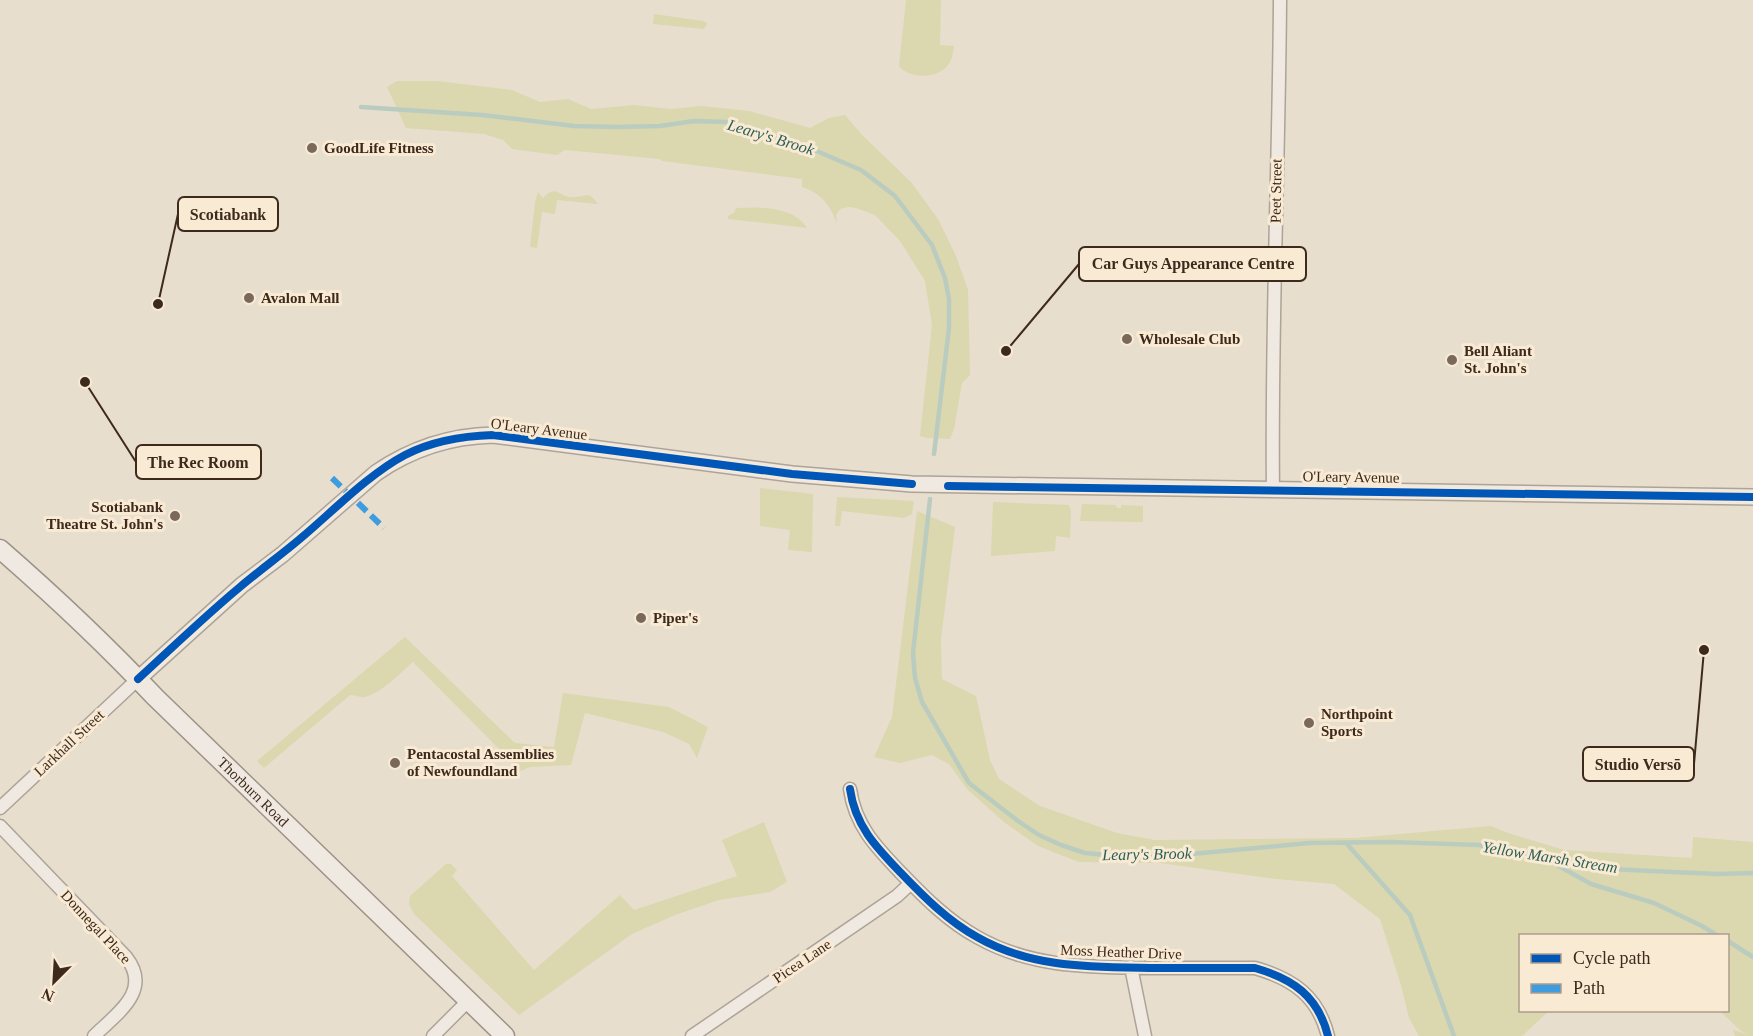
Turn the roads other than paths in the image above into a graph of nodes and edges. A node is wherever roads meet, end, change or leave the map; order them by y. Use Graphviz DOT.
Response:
graph roads {
  1 [pos="1280,0"];
  2 [pos="1273,490"];
  3 [pos="1753,497"];
  4 [pos="0,549"];
  5 [pos="138,679"];
  6 [pos="850,789"];
  7 [pos="0,808"];
  8 [pos="0,826"];
  9 [pos="911,883"];
  10 [pos="1131,967"];
  11 [pos="468,1001"];
  12 [pos="94,1036"];
  13 [pos="433,1036"];
  14 [pos="505,1036"];
  15 [pos="692,1036"];
  16 [pos="1145,1036"];
  17 [pos="1328,1036"];
  1 -- 2 [label="street, Peet Street"];
  2 -- 3 [label="street, O'Leary Avenue"];
  2 -- 5 [label="street, O'Leary Avenue"];
  4 -- 5 [label="main road, Thorburn Road"];
  5 -- 7 [label="street, Larkhall Street"];
  5 -- 11 [label="main road, Thorburn Road"];
  6 -- 9 [label="street, Moss Heather Drive"];
  8 -- 12 [label="street, Donnegal Place"];
  9 -- 10 [label="street, Moss Heather Drive"];
  9 -- 15 [label="street, Picea Lane"];
  10 -- 16 [label="street"];
  10 -- 17 [label="street, Moss Heather Drive"];
  11 -- 13 [label="street"];
  11 -- 14 [label="main road, Thorburn Road"];
}
